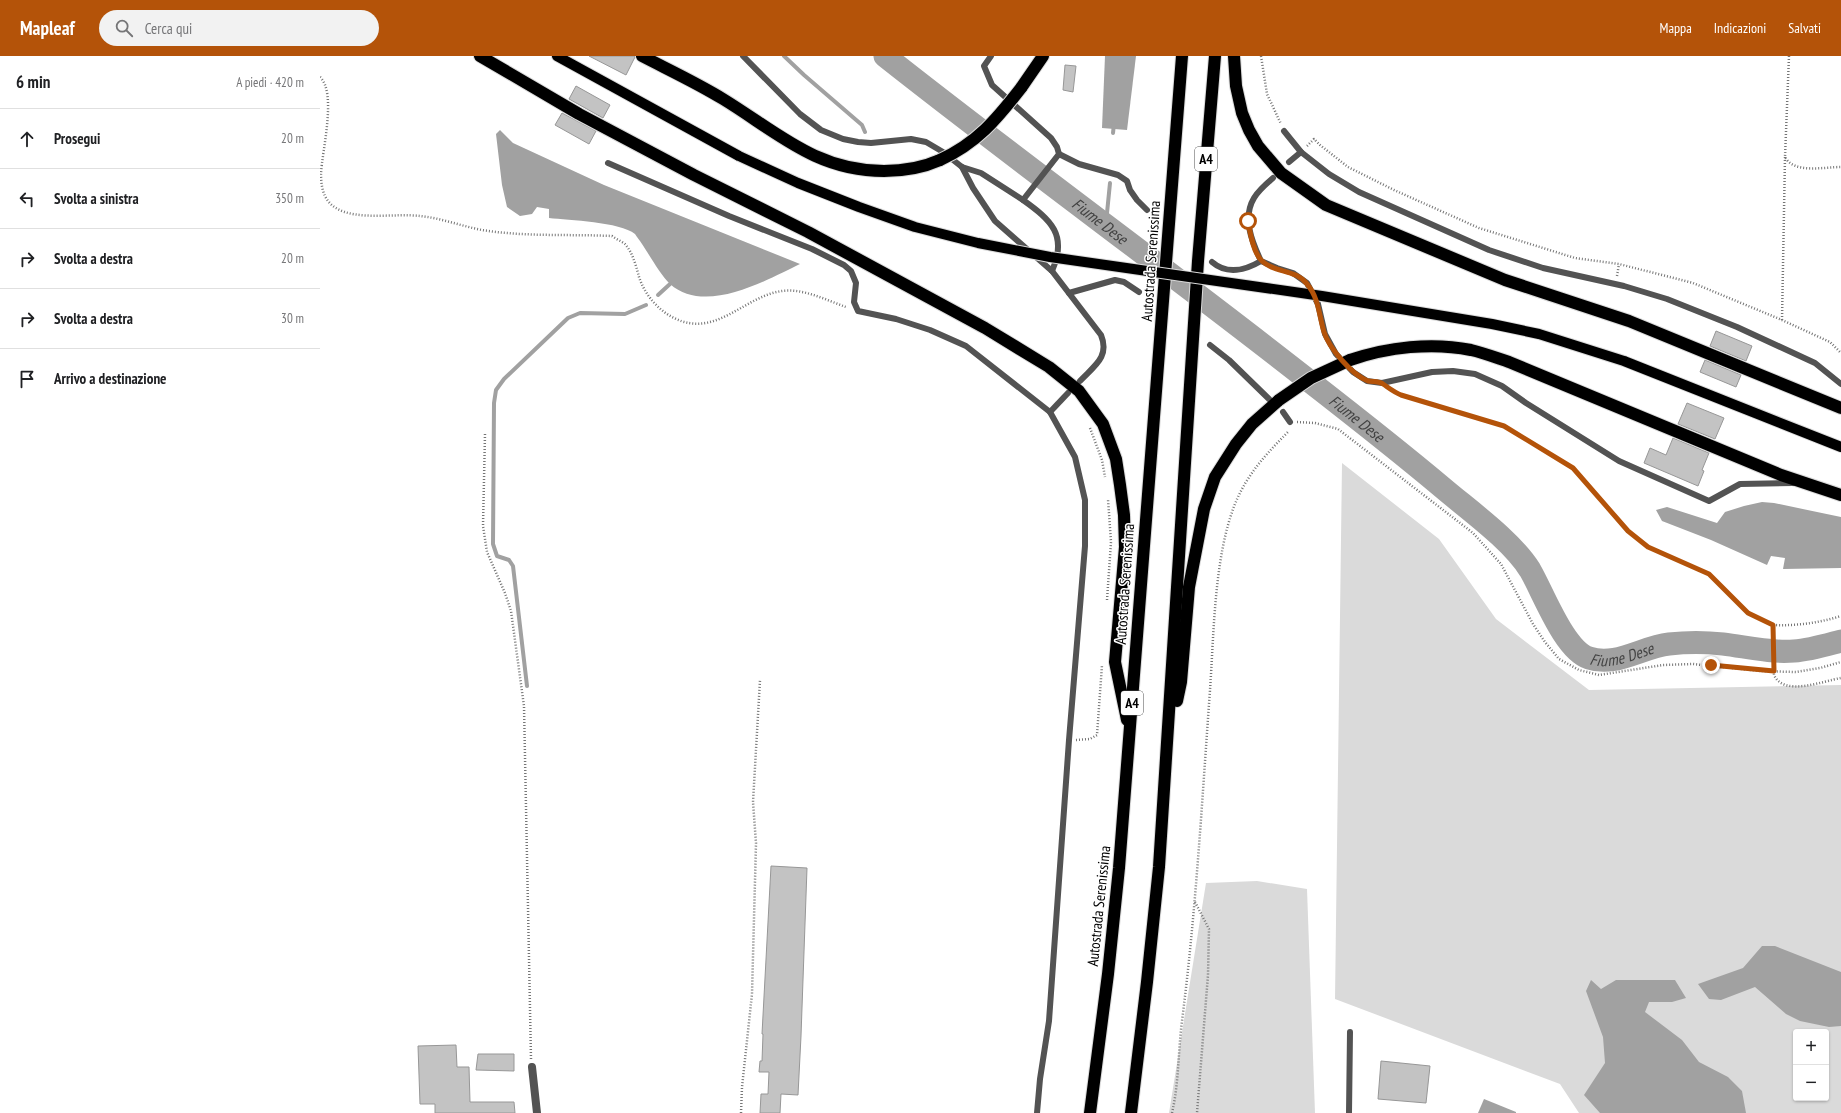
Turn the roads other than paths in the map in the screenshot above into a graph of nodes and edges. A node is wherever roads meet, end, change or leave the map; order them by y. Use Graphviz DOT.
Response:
graph roads {
  1 [pos="480,56"];
  2 [pos="557,56"];
  3 [pos="642,56"];
  4 [pos="743,56"];
  5 [pos="991,56"];
  6 [pos="1043,56"];
  7 [pos="1182,56"];
  8 [pos="1215,56"];
  9 [pos="1234,56"];
  10 [pos="1284,131"];
  11 [pos="1301,152"];
  12 [pos="1059,154"];
  13 [pos="1289,162"];
  14 [pos="608,163"];
  15 [pos="962,167"];
  16 [pos="1272,178"];
  17 [pos="1023,200"];
  18 [pos="1146,210"];
  19 [pos="1262,261"];
  20 [pos="1212,262"];
  21 [pos="1052,271"];
  22 [pos="1139,292"];
  23 [pos="1069,293"];
  24 [pos="1210,345"];
  25 [pos="1080,381"];
  26 [pos="1841,384"];
  27 [pos="1068,393"];
  28 [pos="1274,400"];
  29 [pos="1841,408"];
  30 [pos="1050,412"];
  31 [pos="1283,412"];
  32 [pos="1290,422"];
  33 [pos="1841,447"];
  34 [pos="1804,482"];
  35 [pos="1841,495"];
  36 [pos="1130,733"];
  37 [pos="1168,737"];
  38 [pos="1350,1032"];
  39 [pos="532,1067"];
  40 [pos="537,1113"];
  41 [pos="1037,1113"];
  42 [pos="1090,1113"];
  43 [pos="1131,1113"];
  44 [pos="1349,1113"];
  1 -- 36 [label="highway"];
  2 -- 33 [label="main road, bridge"];
  3 -- 6 [label="highway, bridge"];
  4 -- 15 [label="lane"];
  5 -- 12 [label="lane"];
  7 -- 36 [label="highway, Autostrada Serenissima / A4"];
  8 -- 37 [label="highway, A4"];
  9 -- 29 [label="highway"];
  10 -- 11 [label="lane"];
  11 -- 13 [label="lane"];
  11 -- 26 [label="lane"];
  12 -- 17 [label="lane"];
  12 -- 18 [label="lane"];
  14 -- 30 [label="lane"];
  15 -- 17 [label="lane"];
  15 -- 21 [label="lane"];
  16 -- 19 [label="lane"];
  17 -- 21 [label="lane"];
  19 -- 20 [label="lane"];
  19 -- 34 [label="lane"];
  21 -- 23 [label="lane"];
  22 -- 23 [label="lane"];
  23 -- 25 [label="lane"];
  24 -- 28 [label="lane"];
  27 -- 30 [label="lane"];
  28 -- 34 [label="highway, bridge"];
  28 -- 37 [label="highway"];
  30 -- 41 [label="lane"];
  31 -- 32 [label="lane"];
  34 -- 35 [label="highway"];
  36 -- 42 [label="highway, Autostrada Serenissima / A4"];
  37 -- 43 [label="highway, A4"];
  38 -- 44 [label="lane"];
  39 -- 40 [label="street"];
}
